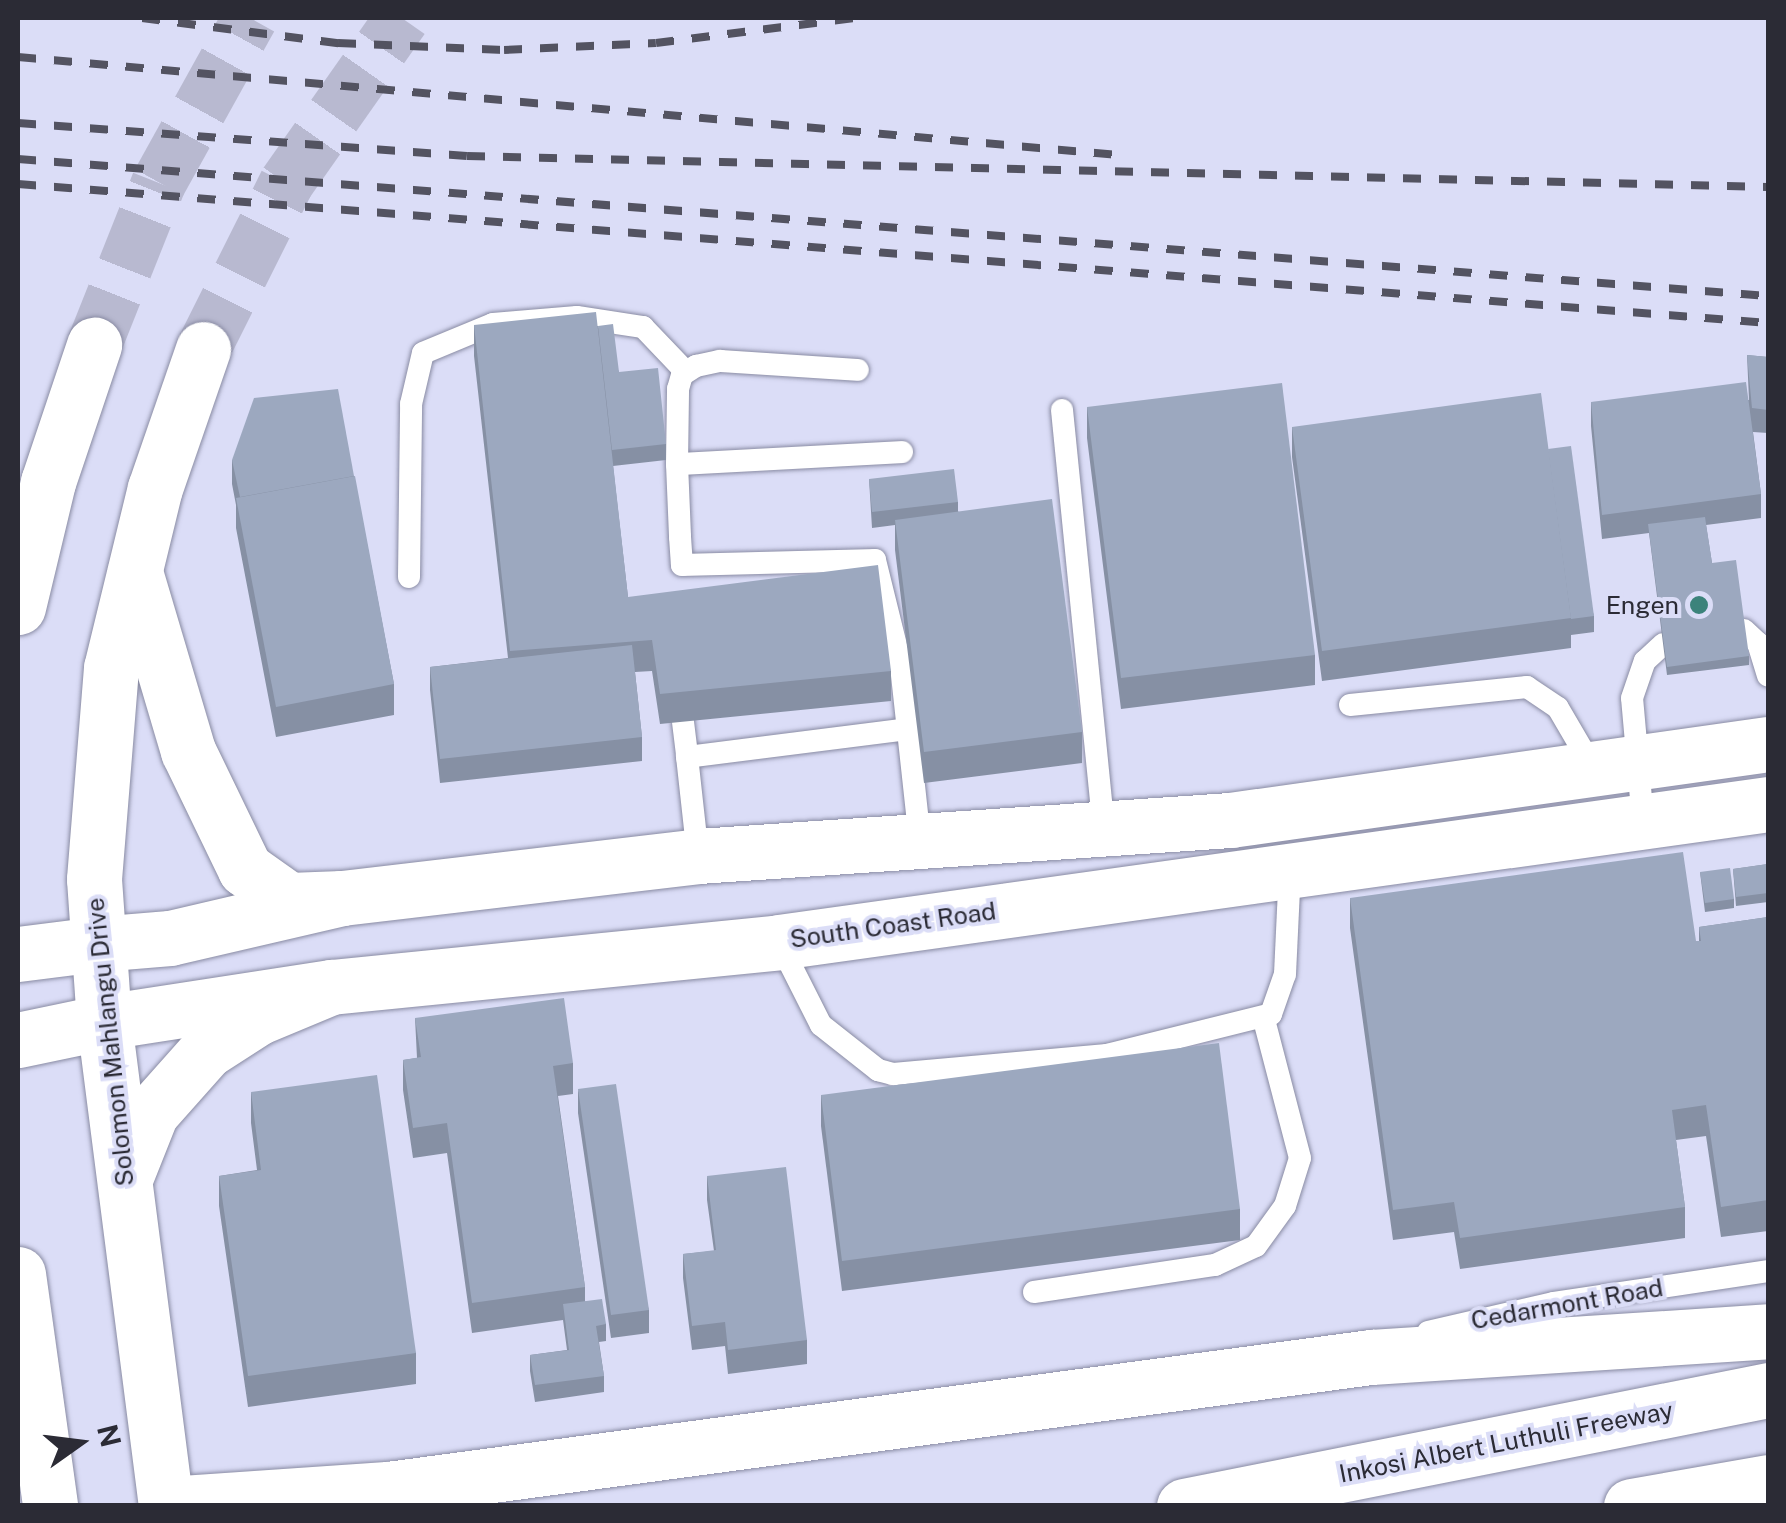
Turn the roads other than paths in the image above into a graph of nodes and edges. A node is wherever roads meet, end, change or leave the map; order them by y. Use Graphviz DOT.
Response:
graph roads {
  1 [pos="202,349"];
  2 [pos="858,370"];
  3 [pos="686,372"];
  4 [pos="1062,410"];
  5 [pos="902,452"];
  6 [pos="677,464"];
  7 [pos="18,493"];
  8 [pos="134,570"];
  9 [pos="408,577"];
  10 [pos="18,607"];
  11 [pos="1744,630"];
  12 [pos="1663,644"];
  13 [pos="1768,676"];
  14 [pos="1350,706"];
  15 [pos="683,722"];
  16 [pos="908,729"];
  17 [pos="1768,744"];
  18 [pos="687,756"];
  19 [pos="1614,767"];
  20 [pos="1768,804"];
  21 [pos="1230,820"];
  22 [pos="1643,821"];
  23 [pos="1104,832"];
  24 [pos="986,840"];
  25 [pos="920,844"];
  26 [pos="698,856"];
  27 [pos="1264,872"];
  28 [pos="342,898"];
  29 [pos="990,910"];
  30 [pos="779,942"];
  31 [pos="97,944"];
  32 [pos="18,954"];
  33 [pos="331,986"];
  34 [pos="1264,1020"];
  35 [pos="104,1022"];
  36 [pos="18,1040"];
  37 [pos="124,1181"];
  38 [pos="1768,1270"];
  39 [pos="18,1274"];
  40 [pos="1034,1292"];
  41 [pos="1768,1331"];
  42 [pos="22,1336"];
  43 [pos="1371,1357"];
  44 [pos="1768,1390"];
  45 [pos="1768,1482"];
  46 [pos="166,1504"];
  47 [pos="50,1506"];
  48 [pos="1184,1506"];
  49 [pos="1631,1506"];
  1 -- 8 [label="main road, Solomon Mahlangu Drive"];
  2 -- 3 [label="lane"];
  3 -- 6 [label="lane"];
  3 -- 9 [label="lane"];
  4 -- 23 [label="lane"];
  5 -- 6 [label="lane"];
  6 -- 16 [label="lane"];
  7 -- 10 [label="main road"];
  8 -- 28 [label="main road"];
  8 -- 31 [label="main road, Solomon Mahlangu Drive"];
  11 -- 13 [label="lane"];
  12 -- 19 [label="lane"];
  14 -- 19 [label="lane"];
  15 -- 18 [label="lane"];
  16 -- 18 [label="lane"];
  16 -- 25 [label="lane"];
  17 -- 19 [label="main road"];
  18 -- 26 [label="lane"];
  19 -- 21 [label="main road"];
  19 -- 22 [label="lane"];
  20 -- 22 [label="main road, South Coast Road"];
  21 -- 23 [label="main road"];
  21 -- 27 [label="main road"];
  22 -- 27 [label="main road, South Coast Road"];
  23 -- 24 [label="main road"];
  24 -- 25 [label="main road"];
  24 -- 29 [label="main road"];
  25 -- 26 [label="main road"];
  26 -- 28 [label="main road"];
  27 -- 29 [label="main road, South Coast Road"];
  27 -- 34 [label="lane"];
  28 -- 31 [label="main road"];
  29 -- 30 [label="main road, South Coast Road"];
  30 -- 33 [label="main road, South Coast Road"];
  30 -- 34 [label="lane"];
  31 -- 32 [label="main road"];
  31 -- 35 [label="main road, Solomon Mahlangu Drive"];
  33 -- 35 [label="main road, South Coast Road"];
  33 -- 37 [label="main road"];
  34 -- 40 [label="lane"];
  35 -- 36 [label="main road, South Coast Road"];
  35 -- 37 [label="main road, Solomon Mahlangu Drive"];
  37 -- 46 [label="main road, Solomon Mahlangu Drive"];
  38 -- 43 [label="lane, Cedarmont Road"];
  39 -- 42 [label="main road"];
  41 -- 43 [label="main road"];
  42 -- 47 [label="main road"];
  43 -- 46 [label="main road"];
  44 -- 48 [label="main road, Inkosi Albert Luthuli Freeway"];
  45 -- 49 [label="main road"];
}
